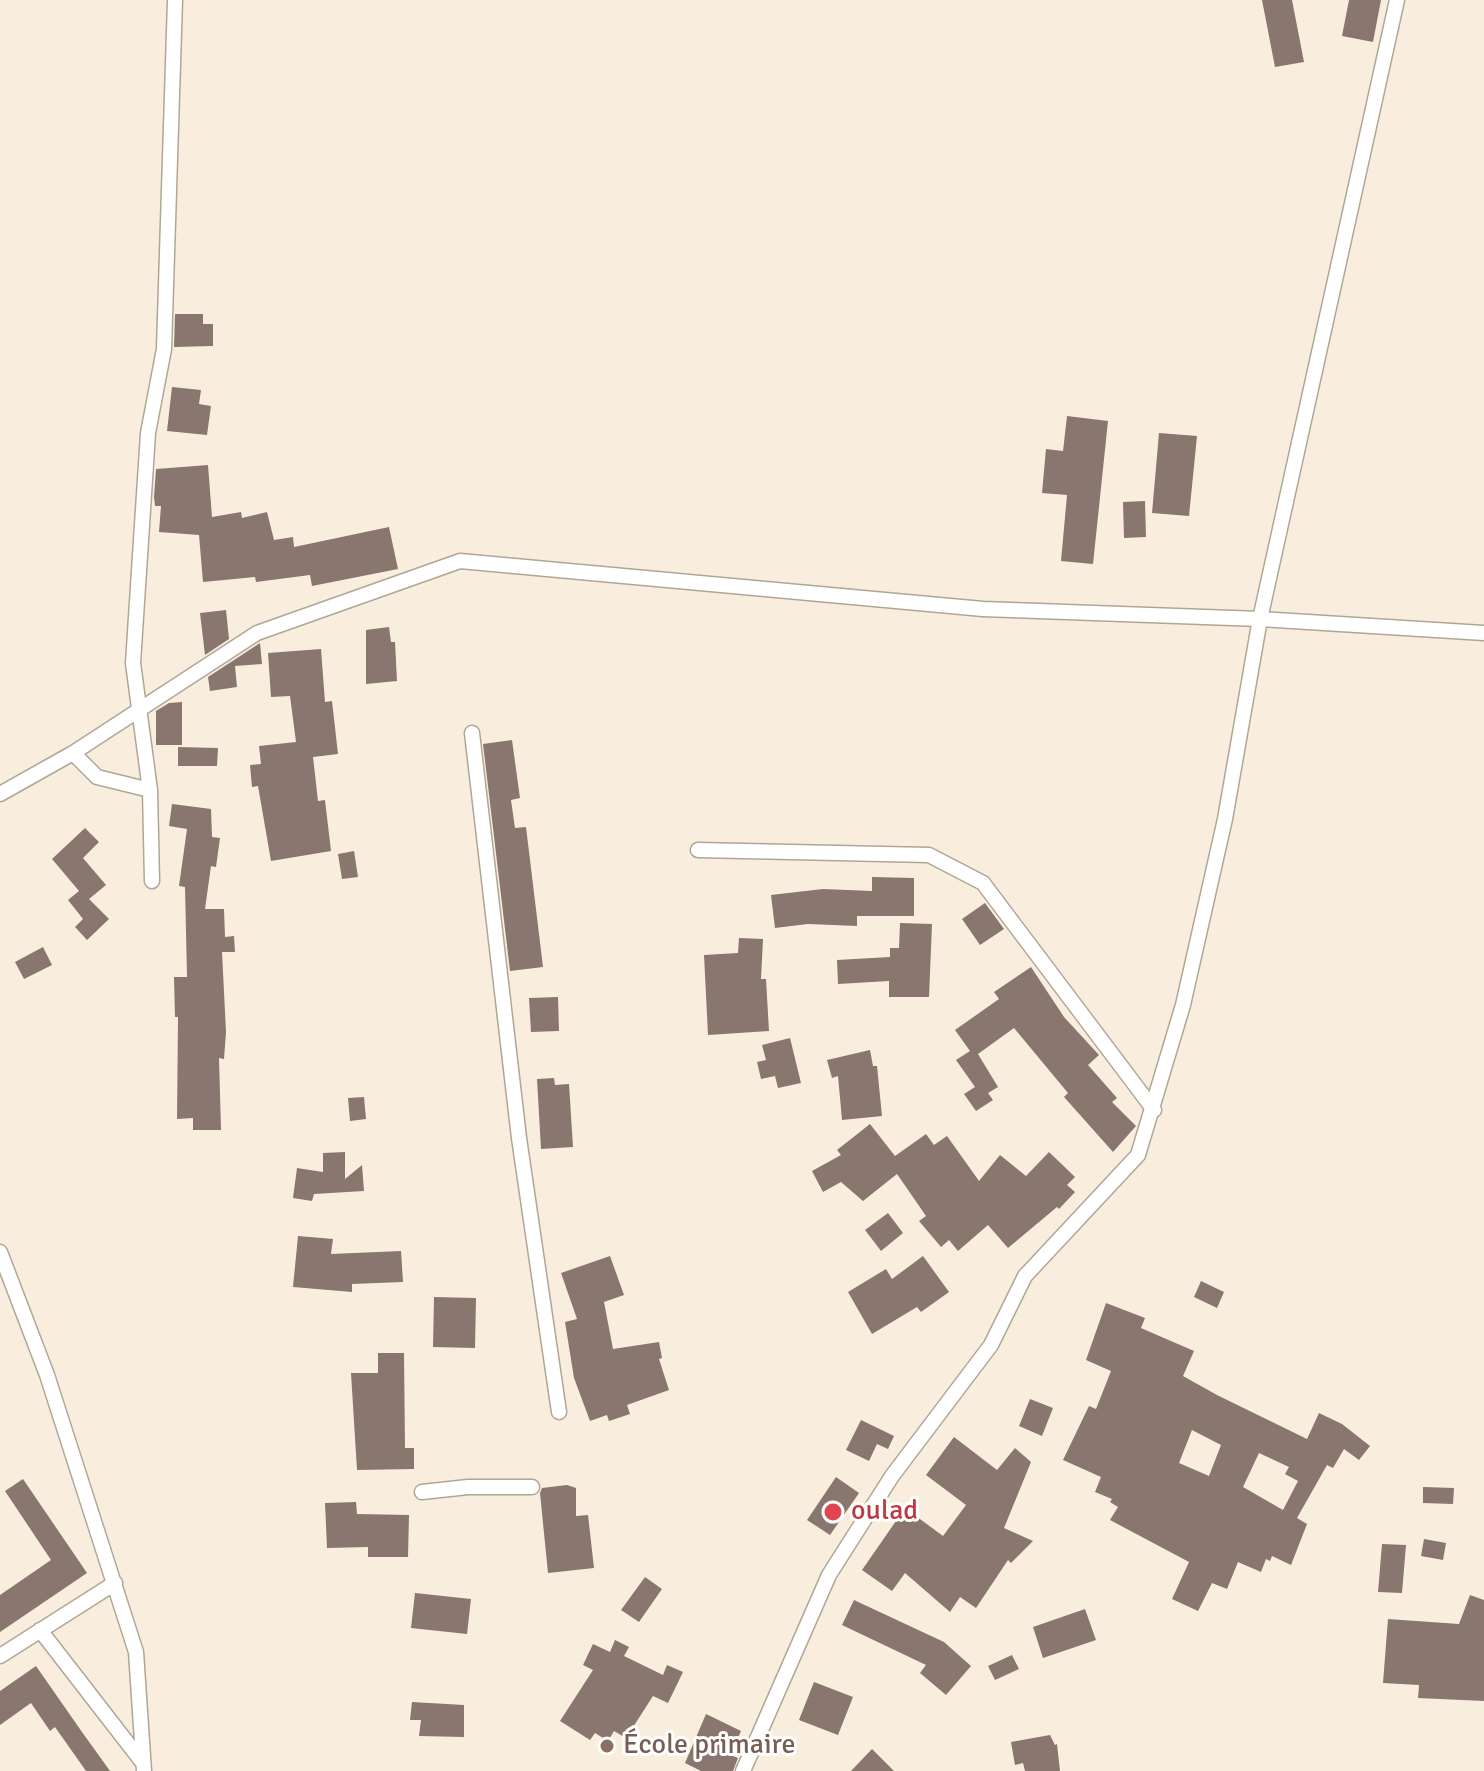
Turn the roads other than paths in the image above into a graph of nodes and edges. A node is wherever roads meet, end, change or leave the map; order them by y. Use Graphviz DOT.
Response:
graph roads {
  1 [pos="175,0"];
  2 [pos="1397,0"];
  3 [pos="1260,619"];
  4 [pos="1484,633"];
  5 [pos="142,709"];
  6 [pos="472,733"];
  7 [pos="73,753"];
  8 [pos="150,790"];
  9 [pos="0,794"];
  10 [pos="698,850"];
  11 [pos="152,881"];
  12 [pos="1154,1110"];
  13 [pos="0,1252"];
  14 [pos="559,1412"];
  15 [pos="532,1487"];
  16 [pos="422,1492"];
  17 [pos="115,1583"];
  18 [pos="40,1630"];
  19 [pos="0,1656"];
  20 [pos="144,1767"];
  21 [pos="743,1771"];
  1 -- 5 [label="street"];
  2 -- 3 [label="street"];
  3 -- 4 [label="street"];
  3 -- 5 [label="street"];
  3 -- 12 [label="street"];
  5 -- 7 [label="street"];
  5 -- 8 [label="street"];
  6 -- 14 [label="street"];
  7 -- 8 [label="street"];
  7 -- 9 [label="street"];
  8 -- 11 [label="street"];
  10 -- 12 [label="street"];
  12 -- 21 [label="street"];
  13 -- 17 [label="street"];
  15 -- 16 [label="street"];
  17 -- 18 [label="street"];
  17 -- 20 [label="street"];
  18 -- 19 [label="street"];
  18 -- 20 [label="street"];
}
